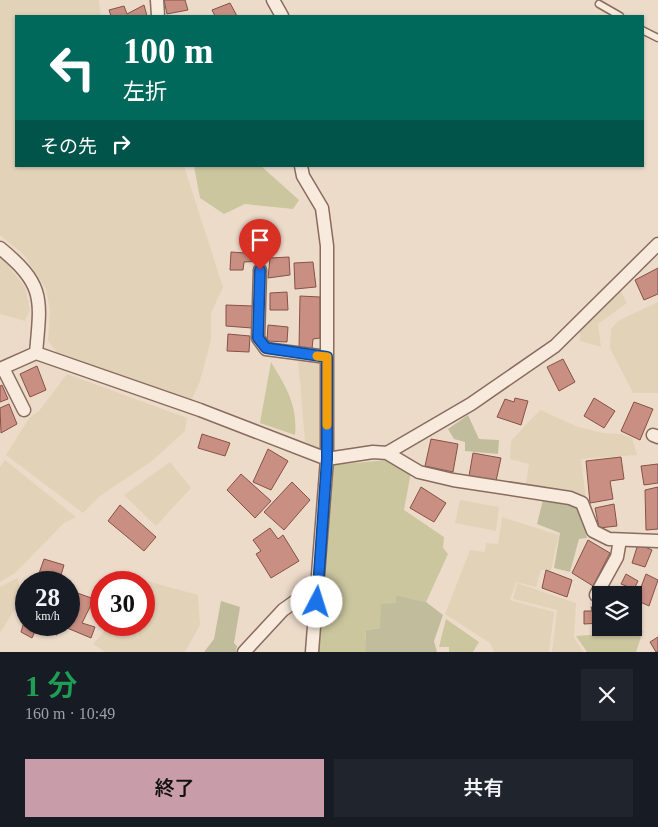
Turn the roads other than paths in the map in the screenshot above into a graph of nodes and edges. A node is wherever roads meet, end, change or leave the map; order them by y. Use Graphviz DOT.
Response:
graph roads {
  1 [pos="157,0"];
  2 [pos="273,0"];
  3 [pos="599,4"];
  4 [pos="158,15"];
  5 [pos="281,15"];
  6 [pos="618,15"];
  7 [pos="644,31"];
  8 [pos="658,38"];
  9 [pos="302,167"];
  10 [pos="658,244"];
  11 [pos="0,248"];
  12 [pos="260,270"];
  13 [pos="36,353"];
  14 [pos="327,357"];
  15 [pos="2,368"];
  16 [pos="24,410"];
  17 [pos="386,453"];
  18 [pos="327,459"];
  19 [pos="620,540"];
  20 [pos="658,541"];
  21 [pos="318,586"];
  22 [pos="601,586"];
  23 [pos="244,652"];
  24 [pos="312,652"];
  1 -- 4 [label="street"];
  2 -- 5 [label="street"];
  3 -- 6 [label="lane"];
  7 -- 8 [label="lane"];
  9 -- 14 [label="street"];
  10 -- 17 [label="street"];
  11 -- 13 [label="street"];
  12 -- 14 [label="street"];
  13 -- 15 [label="street"];
  13 -- 18 [label="street"];
  14 -- 18 [label="street"];
  15 -- 16 [label="street"];
  17 -- 18 [label="street"];
  17 -- 19 [label="street"];
  18 -- 21 [label="street"];
  19 -- 20 [label="street"];
  19 -- 22 [label="street"];
  21 -- 23 [label="street"];
  21 -- 24 [label="street"];
}
